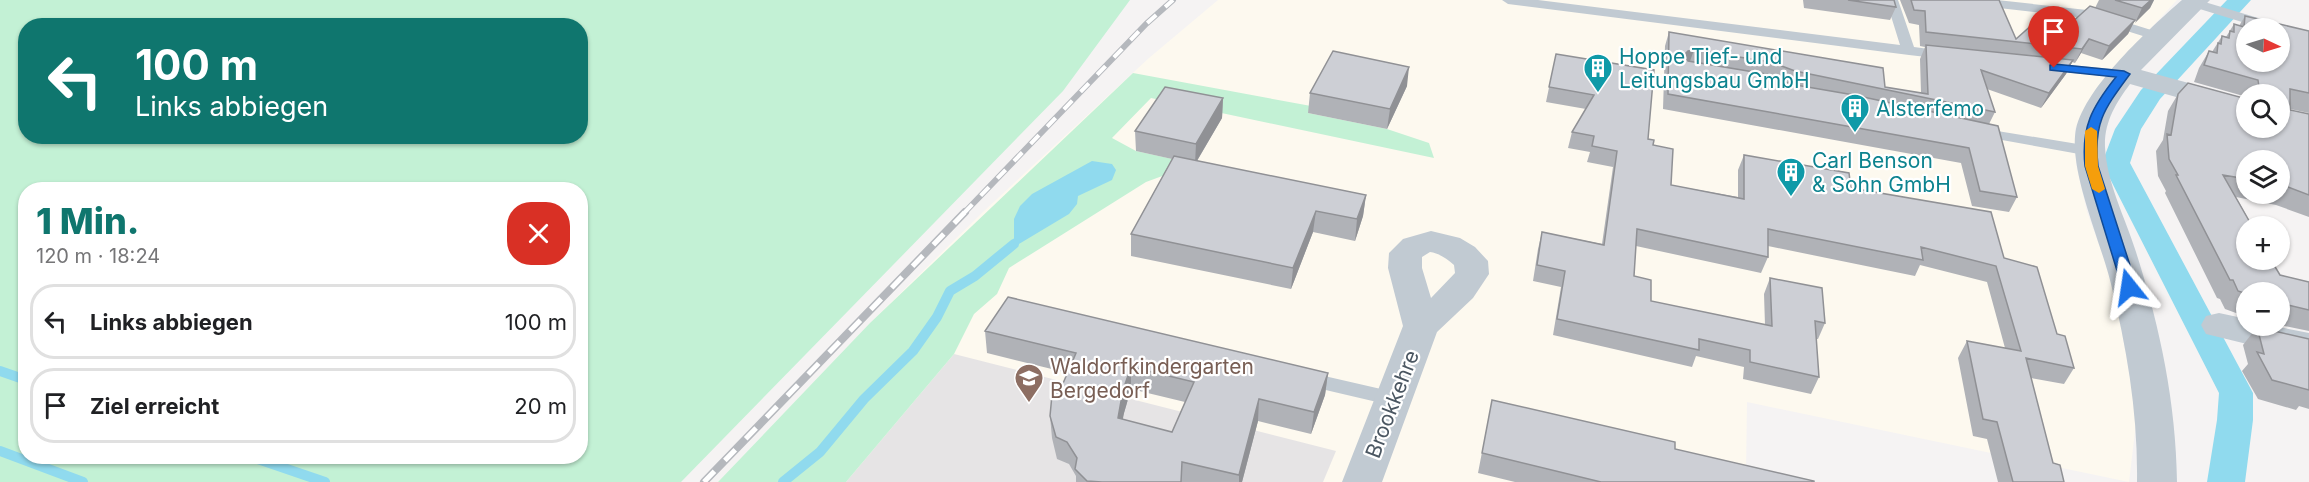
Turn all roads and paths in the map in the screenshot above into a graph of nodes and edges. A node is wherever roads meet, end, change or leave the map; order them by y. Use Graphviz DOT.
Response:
graph roads {
  1 [pos="1508,0"];
  2 [pos="1892,0"];
  3 [pos="1964,0"];
  4 [pos="2201,4"];
  5 [pos="2243,18"];
  6 [pos="2159,37"];
  7 [pos="1909,51"];
  8 [pos="1953,56"];
  9 [pos="2032,65"];
  10 [pos="2136,78"];
  11 [pos="2236,105"];
  12 [pos="1969,130"];
  13 [pos="2090,151"];
  14 [pos="2219,325"];
  15 [pos="1421,326"];
  16 [pos="2309,346"];
  17 [pos="1288,375"];
  18 [pos="1394,399"];
  19 [pos="1362,482"];
  20 [pos="2157,482"];
  1 -- 7 [label="lane"];
  2 -- 7 [label="lane"];
  3 -- 6 [label="lane"];
  4 -- 5 [label="lane"];
  4 -- 6 [label="street"];
  6 -- 10 [label="street"];
  7 -- 8 [label="lane"];
  9 -- 10 [label="lane"];
  10 -- 11 [label="street"];
  10 -- 13 [label="street"];
  12 -- 13 [label="lane"];
  13 -- 20 [label="street"];
  14 -- 16 [label="street"];
  15 -- 18 [label="street, Brookkehre"];
  17 -- 18 [label="lane"];
  18 -- 19 [label="street, Brookkehre"];
}
